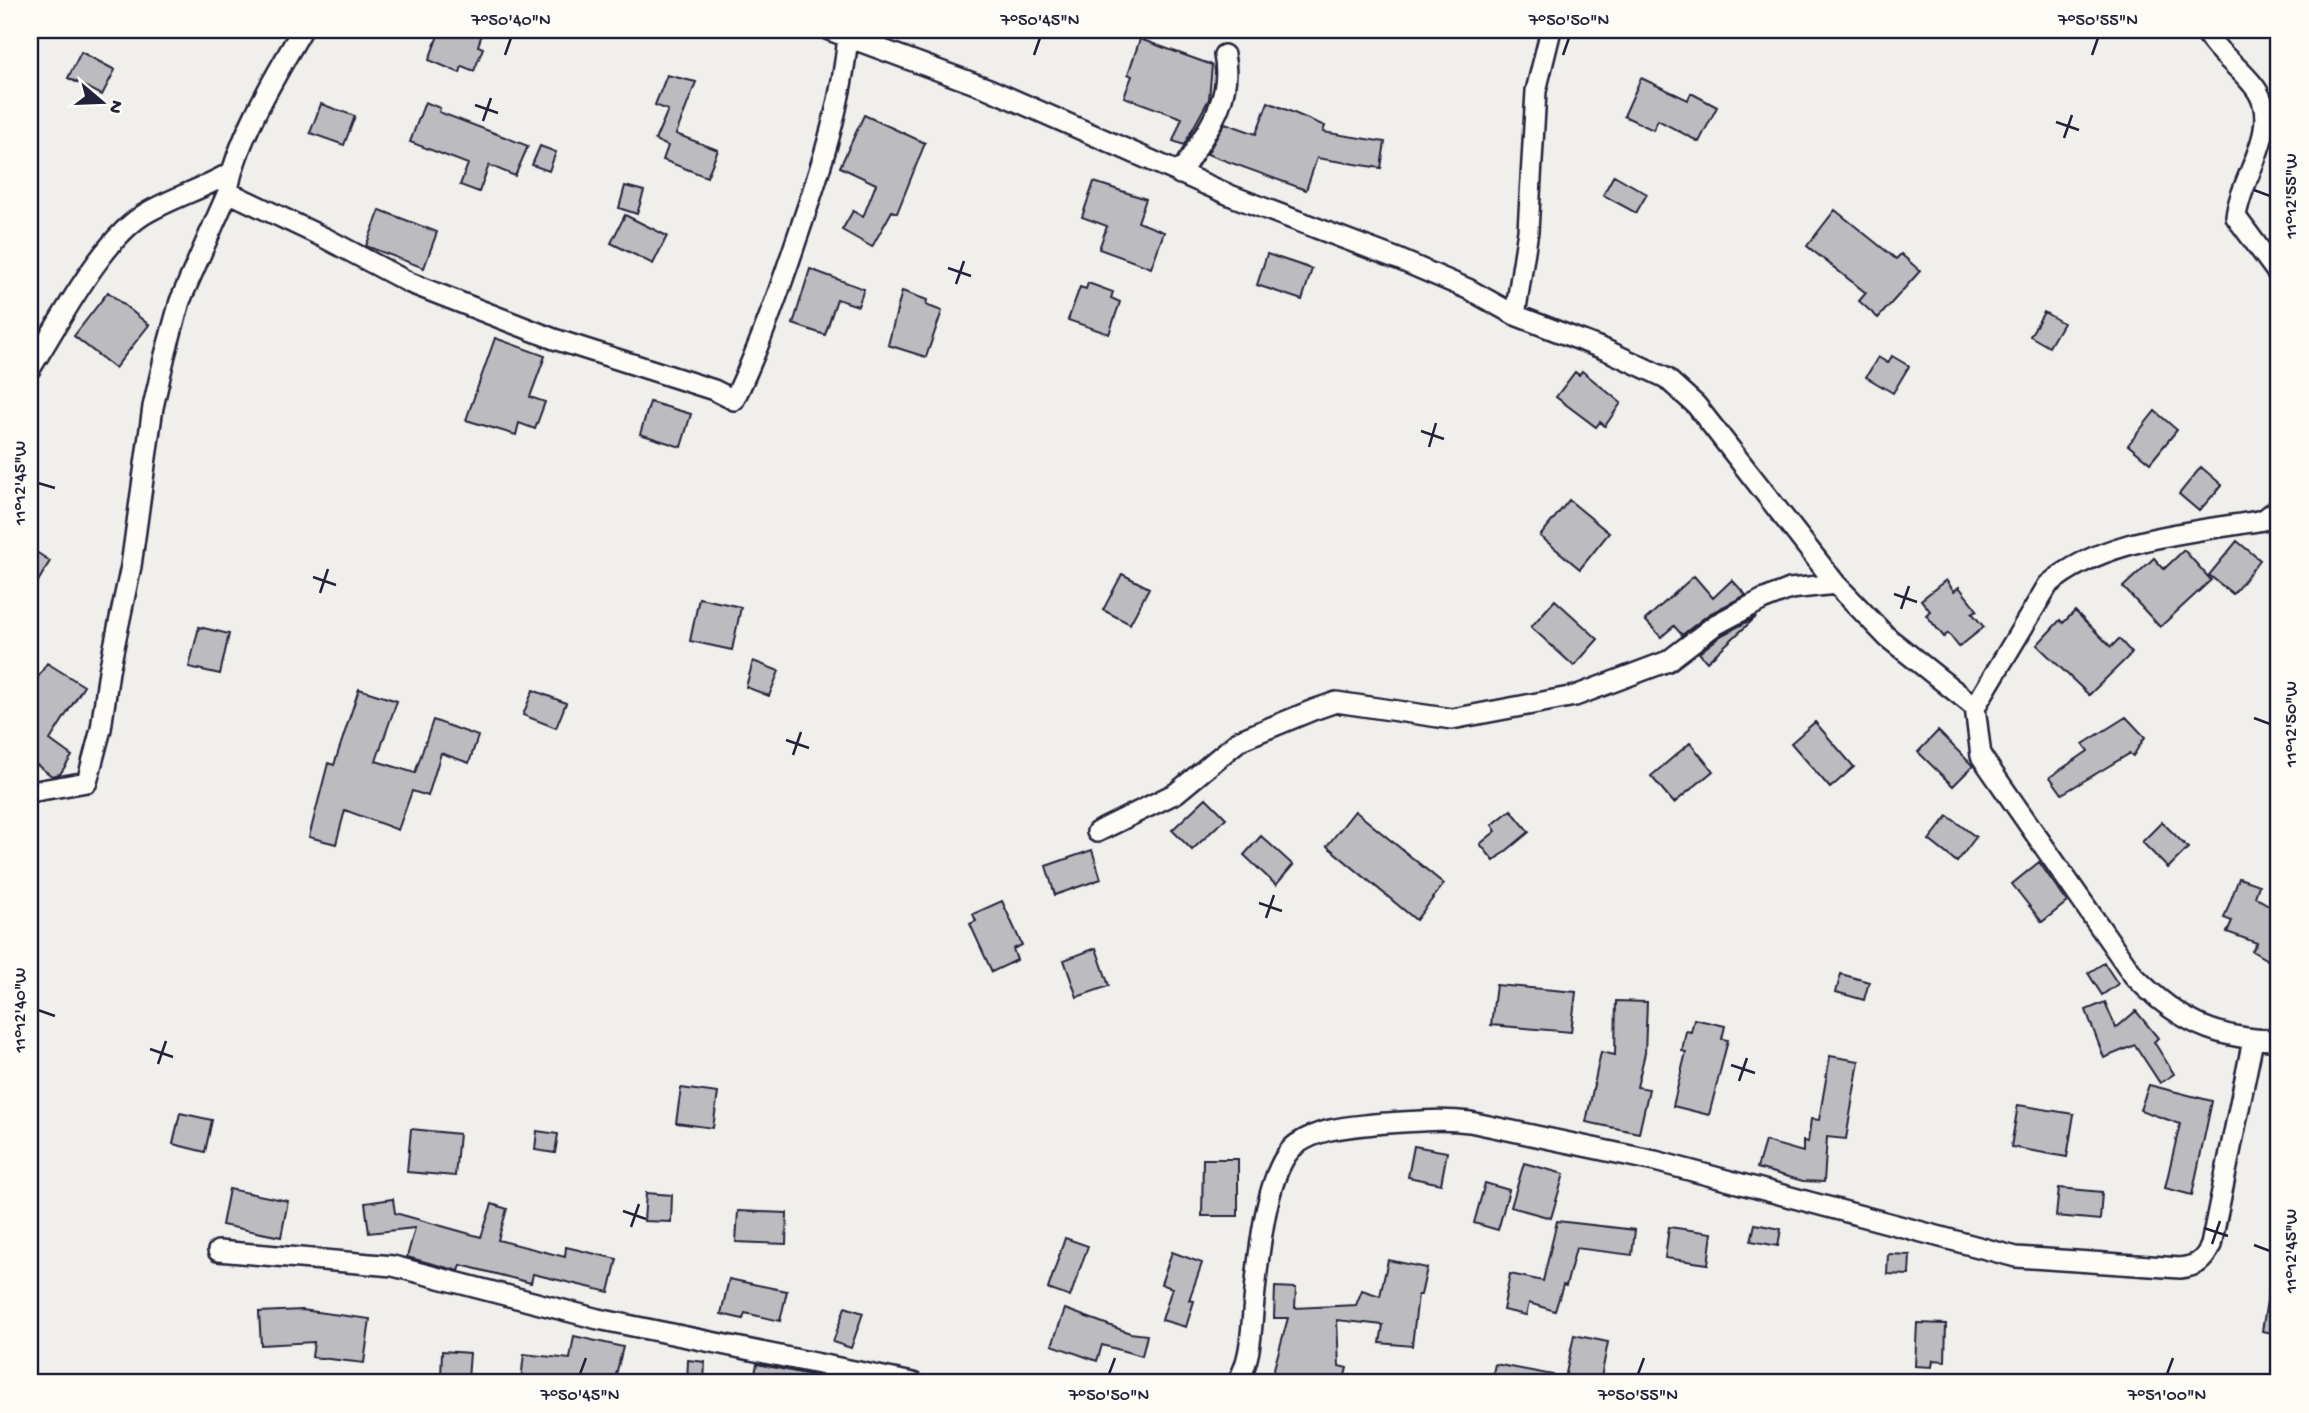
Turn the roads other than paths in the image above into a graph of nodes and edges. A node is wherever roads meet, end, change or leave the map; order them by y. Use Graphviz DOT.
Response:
graph roads {
  1 [pos="302,30"];
  2 [pos="1551,30"];
  3 [pos="2205,30"];
  4 [pos="838,33"];
  5 [pos="1224,55"];
  6 [pos="1180,174"];
  7 [pos="229,182"];
  8 [pos="2279,275"];
  9 [pos="1516,316"];
  10 [pos="30,369"];
  11 [pos="2279,508"];
  12 [pos="1836,584"];
  13 [pos="1975,707"];
  14 [pos="30,792"];
  15 [pos="1097,832"];
  16 [pos="2253,1040"];
  17 [pos="2279,1040"];
  18 [pos="218,1251"];
  19 [pos="913,1383"];
  20 [pos="1237,1383"];
  1 -- 7 [label="street"];
  2 -- 9 [label="street"];
  3 -- 8 [label="street"];
  4 -- 6 [label="street"];
  4 -- 7 [label="street"];
  5 -- 6 [label="street"];
  6 -- 9 [label="street"];
  7 -- 10 [label="street"];
  7 -- 14 [label="street"];
  9 -- 12 [label="street"];
  11 -- 13 [label="street"];
  12 -- 13 [label="street"];
  12 -- 15 [label="street"];
  13 -- 16 [label="street"];
  16 -- 17 [label="street"];
  16 -- 20 [label="street"];
  18 -- 19 [label="street"];
}
